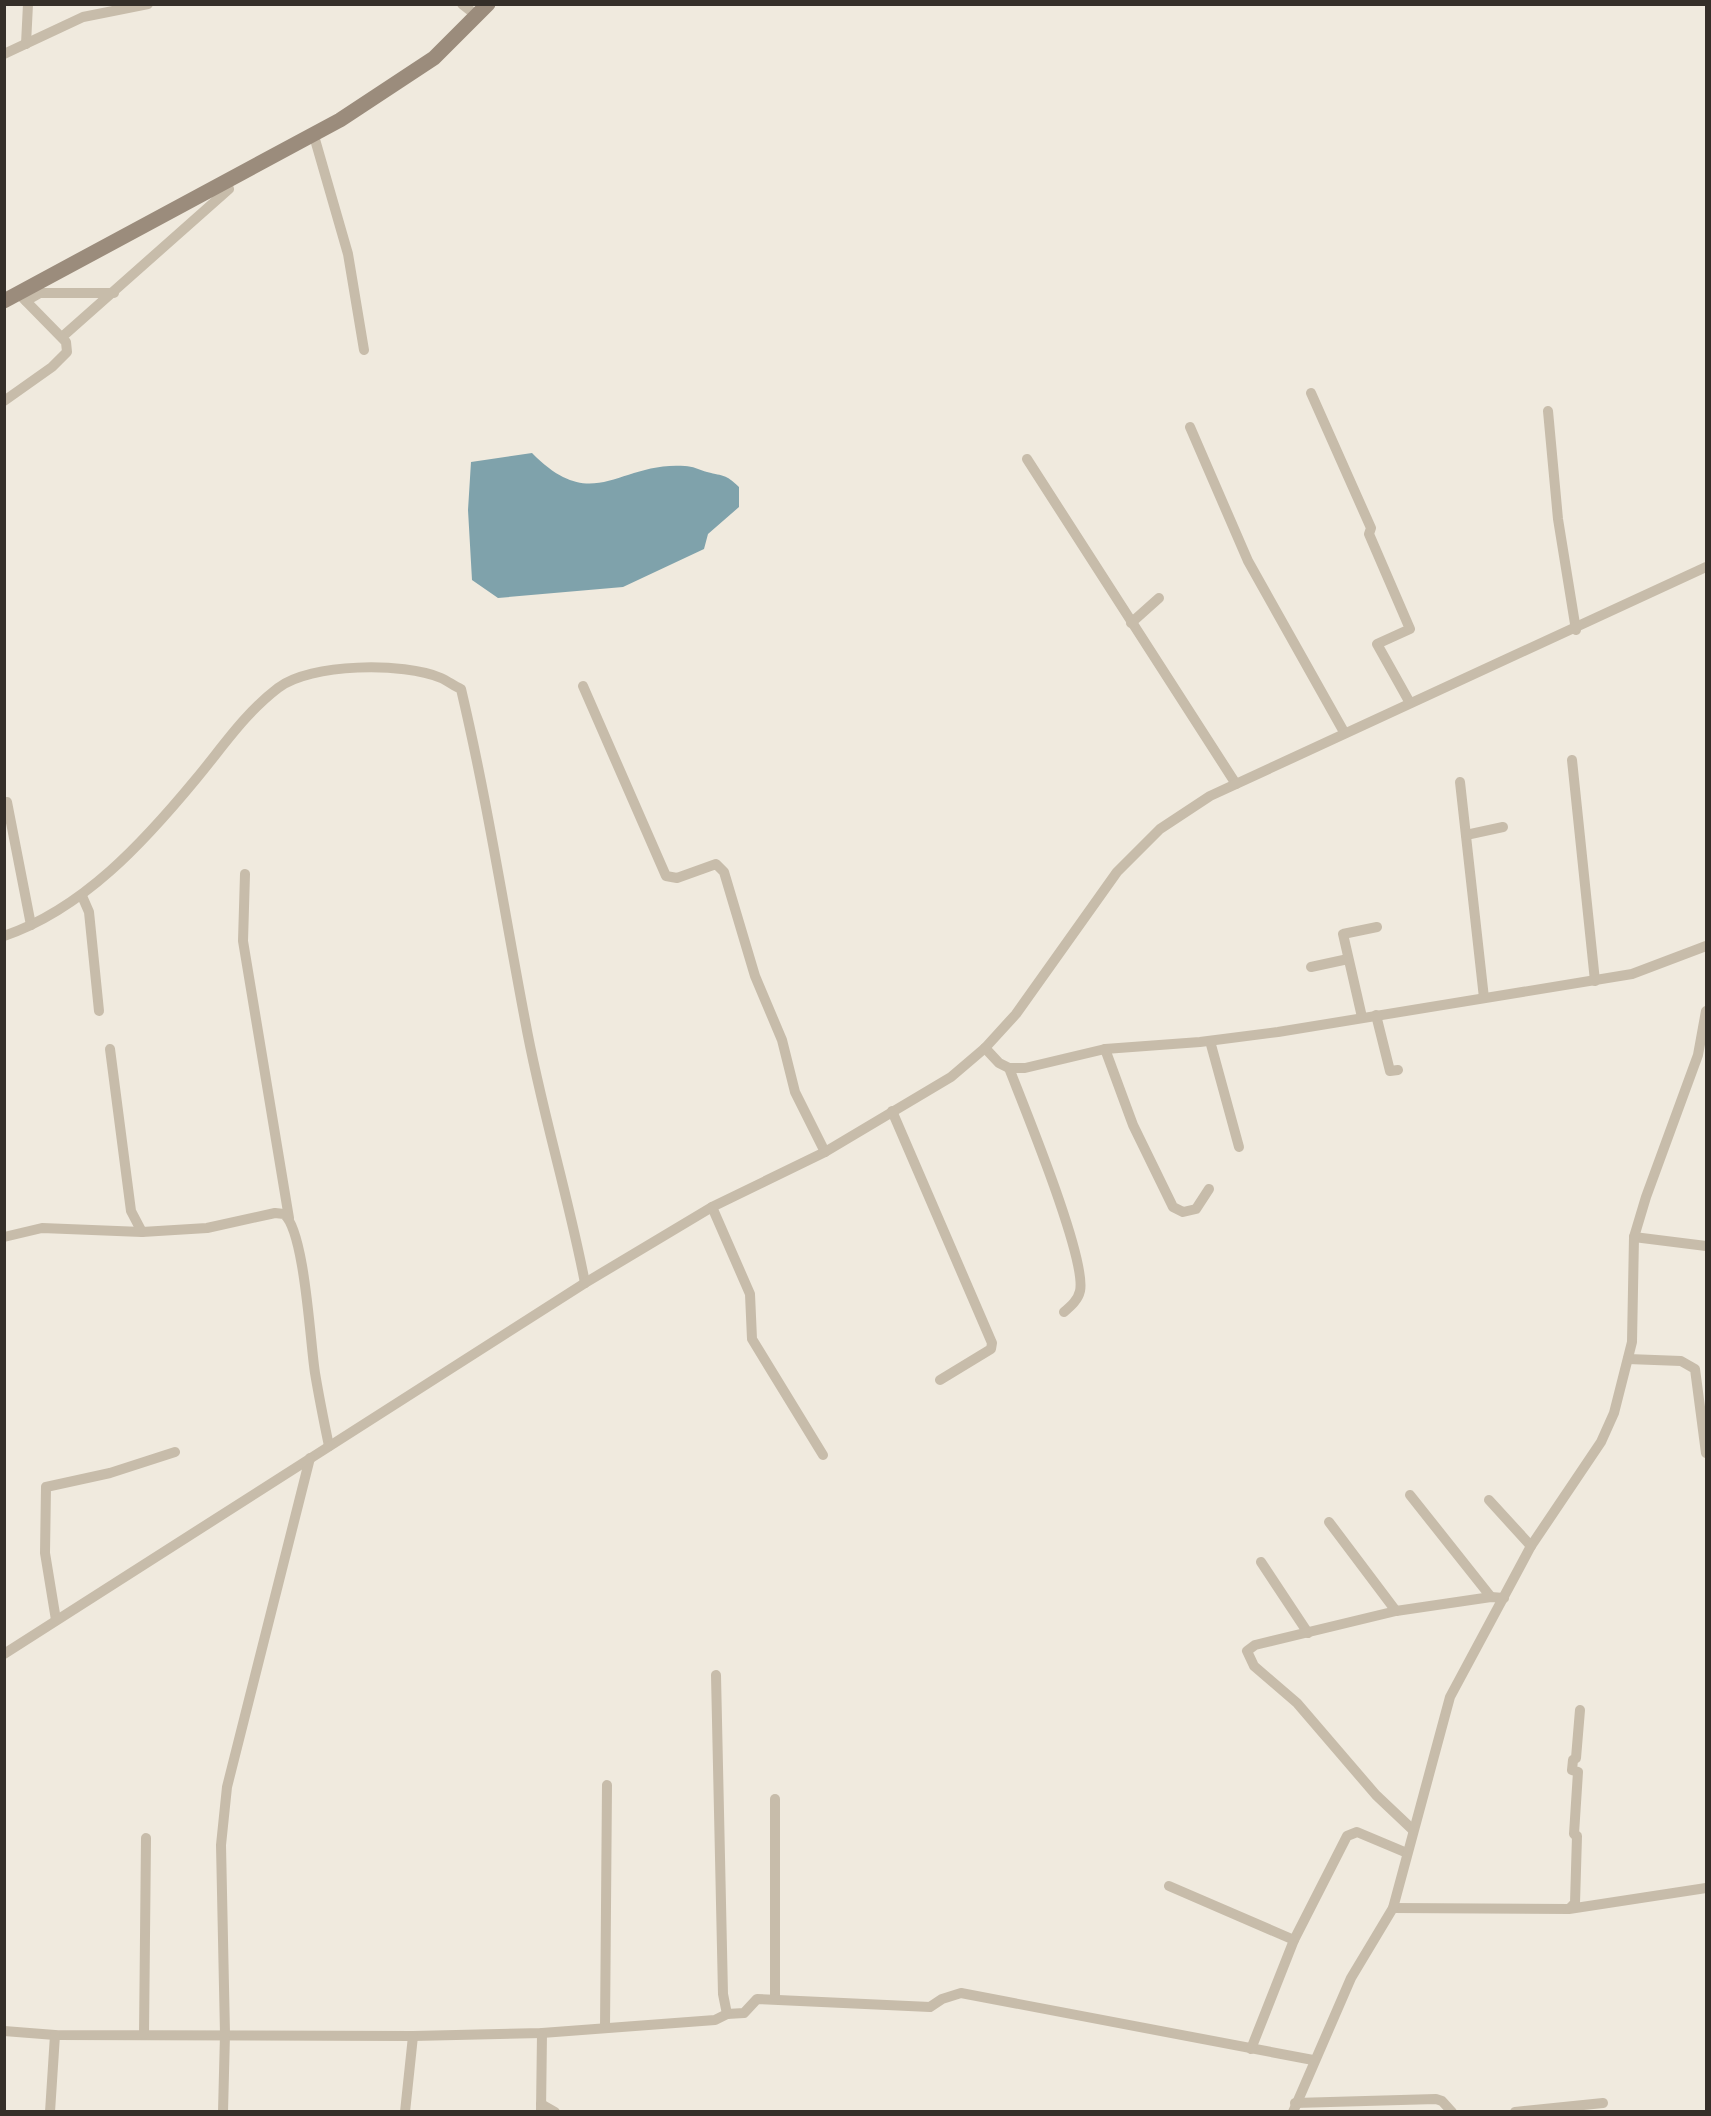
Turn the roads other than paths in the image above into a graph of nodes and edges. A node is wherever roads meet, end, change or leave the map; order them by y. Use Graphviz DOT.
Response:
graph roads {
  1 [pos="27,4"];
  2 [pos="148,4"];
  3 [pos="462,4"];
  4 [pos="488,4"];
  5 [pos="476,15"];
  6 [pos="26,44"];
  7 [pos="4,54"];
  8 [pos="314,136"];
  9 [pos="226,180"];
  10 [pos="114,293"];
  11 [pos="22,297"];
  12 [pos="4,301"];
  13 [pos="62,338"];
  14 [pos="364,350"];
  15 [pos="1311,393"];
  16 [pos="4,401"];
  17 [pos="1548,411"];
  18 [pos="1190,427"];
  19 [pos="1027,459"];
  20 [pos="1707,567"];
  21 [pos="1159,598"];
  22 [pos="1131,623"];
  23 [pos="1575,630"];
  24 [pos="583,686"];
  25 [pos="1410,703"];
  26 [pos="1344,732"];
  27 [pos="1572,760"];
  28 [pos="1460,782"];
  29 [pos="1236,784"];
  30 [pos="7,802"];
  31 [pos="1503,827"];
  32 [pos="1466,835"];
  33 [pos="245,874"];
  34 [pos="82,896"];
  35 [pos="31,925"];
  36 [pos="1377,927"];
  37 [pos="4,936"];
  38 [pos="1707,946"];
  39 [pos="1348,959"];
  40 [pos="1311,967"];
  41 [pos="1595,981"];
  42 [pos="1484,998"];
  43 [pos="99,1011"];
  44 [pos="1707,1011"];
  45 [pos="1376,1015"];
  46 [pos="1362,1017"];
  47 [pos="1210,1041"];
  48 [pos="985,1048"];
  49 [pos="110,1049"];
  50 [pos="1106,1049"];
  51 [pos="1009,1068"];
  52 [pos="1398,1070"];
  53 [pos="892,1111"];
  54 [pos="1239,1147"];
  55 [pos="825,1152"];
  56 [pos="1209,1189"];
  57 [pos="712,1207"];
  58 [pos="289,1218"];
  59 [pos="142,1232"];
  60 [pos="4,1237"];
  61 [pos="1634,1238"];
  62 [pos="1707,1246"];
  63 [pos="585,1282"];
  64 [pos="1064,1312"];
  65 [pos="1628,1359"];
  66 [pos="940,1380"];
  67 [pos="329,1446"];
  68 [pos="175,1452"];
  69 [pos="1707,1453"];
  70 [pos="822,1455"];
  71 [pos="310,1458"];
  72 [pos="1410,1496"];
  73 [pos="1489,1500"];
  74 [pos="1329,1522"];
  75 [pos="1531,1546"];
  76 [pos="1261,1562"];
  77 [pos="1491,1597"];
  78 [pos="1504,1598"];
  79 [pos="1396,1611"];
  80 [pos="56,1620"];
  81 [pos="1308,1633"];
  82 [pos="4,1654"];
  83 [pos="716,1675"];
  84 [pos="1580,1710"];
  85 [pos="607,1785"];
  86 [pos="775,1799"];
  87 [pos="1413,1830"];
  88 [pos="146,1838"];
  89 [pos="1407,1853"];
  90 [pos="1169,1886"];
  91 [pos="1707,1888"];
  92 [pos="1393,1908"];
  93 [pos="1570,1908"];
  94 [pos="1294,1940"];
  95 [pos="775,1999"];
  96 [pos="727,2014"];
  97 [pos="605,2028"];
  98 [pos="4,2031"];
  99 [pos="542,2033"];
  100 [pos="144,2034"];
  101 [pos="225,2034"];
  102 [pos="55,2035"];
  103 [pos="413,2036"];
  104 [pos="1251,2049"];
  105 [pos="1313,2060"];
  106 [pos="1603,2103"];
  107 [pos="541,2108"];
  108 [pos="1294,2108"];
  109 [pos="50,2112"];
  110 [pos="223,2112"];
  111 [pos="405,2112"];
  112 [pos="555,2112"];
  113 [pos="1452,2112"];
  114 [pos="1515,2112"];
  1 -- 6 [label="street"];
  2 -- 6 [label="street"];
  3 -- 5 [label="street"];
  4 -- 5 [label="street"];
  5 -- 8 [label="street"];
  6 -- 7 [label="street"];
  8 -- 9 [label="street"];
  8 -- 14 [label="street"];
  9 -- 10 [label="street"];
  9 -- 11 [label="street"];
  10 -- 11 [label="street"];
  10 -- 13 [label="street"];
  11 -- 12 [label="street"];
  11 -- 13 [label="street"];
  13 -- 16 [label="street"];
  15 -- 25 [label="street"];
  17 -- 23 [label="street"];
  18 -- 26 [label="street"];
  19 -- 22 [label="street"];
  20 -- 23 [label="street"];
  21 -- 22 [label="street"];
  22 -- 29 [label="street"];
  23 -- 25 [label="street"];
  24 -- 55 [label="street"];
  25 -- 26 [label="street"];
  26 -- 29 [label="street"];
  27 -- 41 [label="street"];
  28 -- 32 [label="street"];
  29 -- 48 [label="street"];
  30 -- 35 [label="street"];
  31 -- 32 [label="street"];
  32 -- 42 [label="street"];
  33 -- 58 [label="street"];
  34 -- 35 [label="street"];
  34 -- 43 [label="street"];
  34 -- 63 [label="street"];
  35 -- 37 [label="street"];
  36 -- 39 [label="street"];
  38 -- 41 [label="street"];
  39 -- 40 [label="street"];
  39 -- 46 [label="street"];
  41 -- 42 [label="street"];
  42 -- 45 [label="street"];
  44 -- 61 [label="street"];
  45 -- 46 [label="street"];
  45 -- 52 [label="street"];
  46 -- 47 [label="street"];
  47 -- 50 [label="street"];
  47 -- 54 [label="street"];
  48 -- 51 [label="street"];
  48 -- 53 [label="street"];
  49 -- 59 [label="street"];
  50 -- 51 [label="street"];
  50 -- 56 [label="street"];
  51 -- 64 [label="street"];
  53 -- 55 [label="street"];
  53 -- 66 [label="street"];
  55 -- 57 [label="street"];
  57 -- 63 [label="street"];
  57 -- 70 [label="street"];
  58 -- 59 [label="street"];
  58 -- 67 [label="street"];
  59 -- 60 [label="street"];
  61 -- 62 [label="street"];
  61 -- 65 [label="street"];
  63 -- 67 [label="street"];
  65 -- 69 [label="street"];
  65 -- 75 [label="street"];
  67 -- 71 [label="street"];
  68 -- 80 [label="street"];
  71 -- 80 [label="street"];
  71 -- 101 [label="street"];
  72 -- 77 [label="street"];
  73 -- 75 [label="street"];
  74 -- 79 [label="street"];
  75 -- 78 [label="street"];
  76 -- 81 [label="street"];
  77 -- 78 [label="street"];
  77 -- 79 [label="street"];
  78 -- 87 [label="street"];
  79 -- 81 [label="street"];
  80 -- 82 [label="street"];
  81 -- 87 [label="street"];
  83 -- 96 [label="street"];
  84 -- 93 [label="street"];
  85 -- 97 [label="street"];
  86 -- 95 [label="street"];
  87 -- 89 [label="street"];
  88 -- 100 [label="street"];
  89 -- 92 [label="street"];
  89 -- 94 [label="street"];
  90 -- 94 [label="street"];
  91 -- 93 [label="street"];
  92 -- 93 [label="street"];
  92 -- 105 [label="street"];
  94 -- 104 [label="street"];
  95 -- 96 [label="street"];
  95 -- 104 [label="street"];
  96 -- 97 [label="street"];
  97 -- 99 [label="street"];
  98 -- 102 [label="street"];
  99 -- 103 [label="street"];
  99 -- 107 [label="street"];
  100 -- 101 [label="street"];
  100 -- 102 [label="street"];
  101 -- 103 [label="street"];
  101 -- 110 [label="street"];
  102 -- 109 [label="street"];
  103 -- 111 [label="street"];
  104 -- 105 [label="street"];
  105 -- 108 [label="street"];
  106 -- 114 [label="street"];
  107 -- 112 [label="street"];
  108 -- 113 [label="street"];
}
